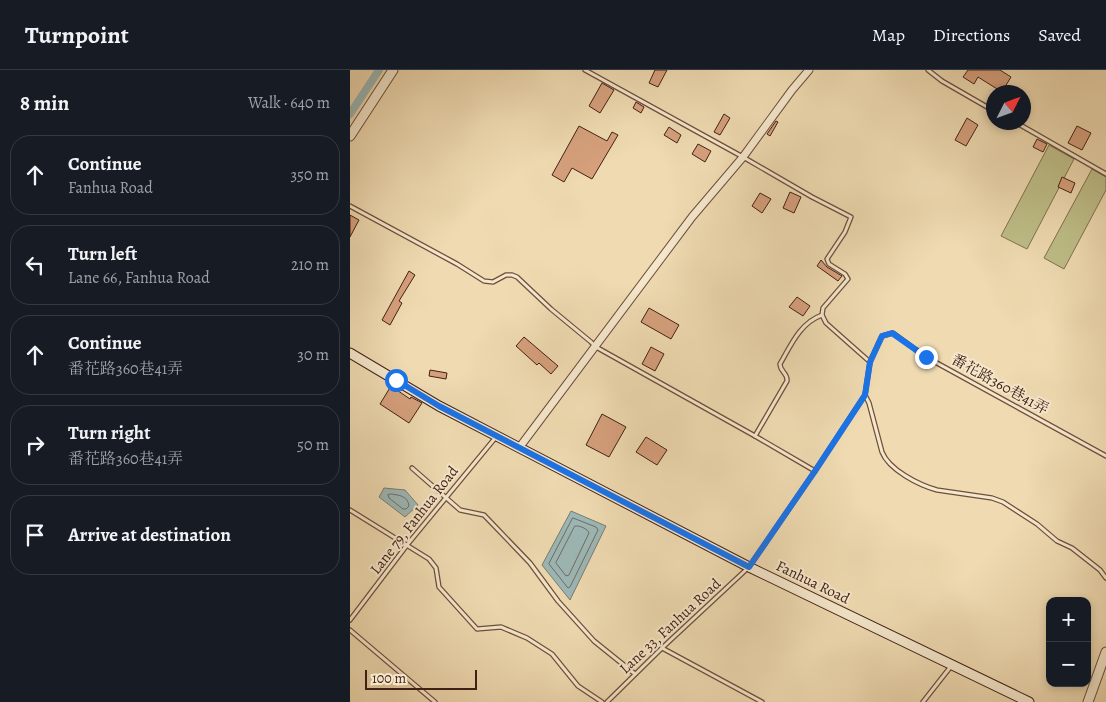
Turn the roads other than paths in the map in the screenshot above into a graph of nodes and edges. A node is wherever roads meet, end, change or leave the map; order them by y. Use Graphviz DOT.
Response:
graph roads {
  1 [pos="394,70"];
  2 [pos="585,70"];
  3 [pos="809,70"];
  4 [pos="928,70"];
  5 [pos="986,106"];
  6 [pos="1029,130"];
  7 [pos="350,136"];
  8 [pos="743,156"];
  9 [pos="1106,174"];
  10 [pos="350,206"];
  11 [pos="822,315"];
  12 [pos="596,347"];
  13 [pos="350,352"];
  14 [pos="870,362"];
  15 [pos="865,395"];
  16 [pos="497,435"];
  17 [pos="755,436"];
  18 [pos="519,448"];
  19 [pos="1106,456"];
  20 [pos="412,468"];
  21 [pos="815,471"];
  22 [pos="445,498"];
  23 [pos="350,510"];
  24 [pos="407,545"];
  25 [pos="749,567"];
  26 [pos="1106,578"];
  27 [pos="350,620"];
  28 [pos="350,630"];
  29 [pos="662,648"];
  30 [pos="1106,652"];
  31 [pos="952,665"];
  32 [pos="635,674"];
  33 [pos="436,702"];
  34 [pos="602,702"];
  35 [pos="607,702"];
  36 [pos="762,702"];
  37 [pos="923,702"];
  38 [pos="1029,702"];
  39 [pos="1088,702"];
  1 -- 7 [label="main road"];
  2 -- 8 [label="lane"];
  3 -- 8 [label="street"];
  4 -- 5 [label="lane"];
  6 -- 9 [label="lane"];
  8 -- 11 [label="lane"];
  8 -- 12 [label="street"];
  10 -- 12 [label="lane"];
  11 -- 14 [label="lane"];
  11 -- 17 [label="lane"];
  12 -- 17 [label="lane"];
  12 -- 18 [label="street"];
  13 -- 16 [label="main road, Fanhua Road"];
  14 -- 15 [label="lane"];
  14 -- 19 [label="lane, 番花路360巷41弄"];
  15 -- 21 [label="lane, Lane 33, Fanhua Road"];
  15 -- 26 [label="lane"];
  16 -- 18 [label="main road, Fanhua Road"];
  16 -- 22 [label="lane, Lane 79, Fanhua Road"];
  17 -- 21 [label="lane"];
  18 -- 25 [label="main road, Fanhua Road"];
  20 -- 22 [label="lane"];
  21 -- 25 [label="lane, Lane 33, Fanhua Road"];
  22 -- 24 [label="lane, Lane 79, Fanhua Road"];
  22 -- 32 [label="lane"];
  23 -- 24 [label="lane"];
  24 -- 27 [label="lane, Lane 79, Fanhua Road"];
  24 -- 34 [label="lane"];
  25 -- 29 [label="lane, Lane 33, Fanhua Road"];
  25 -- 31 [label="main road, Fanhua Road"];
  28 -- 33 [label="lane"];
  29 -- 32 [label="lane, Lane 33, Fanhua Road"];
  29 -- 36 [label="lane"];
  30 -- 39 [label="main road"];
  31 -- 37 [label="lane"];
  31 -- 38 [label="main road, Fanhua Road"];
  32 -- 35 [label="lane, Lane 33, Fanhua Road"];
}
